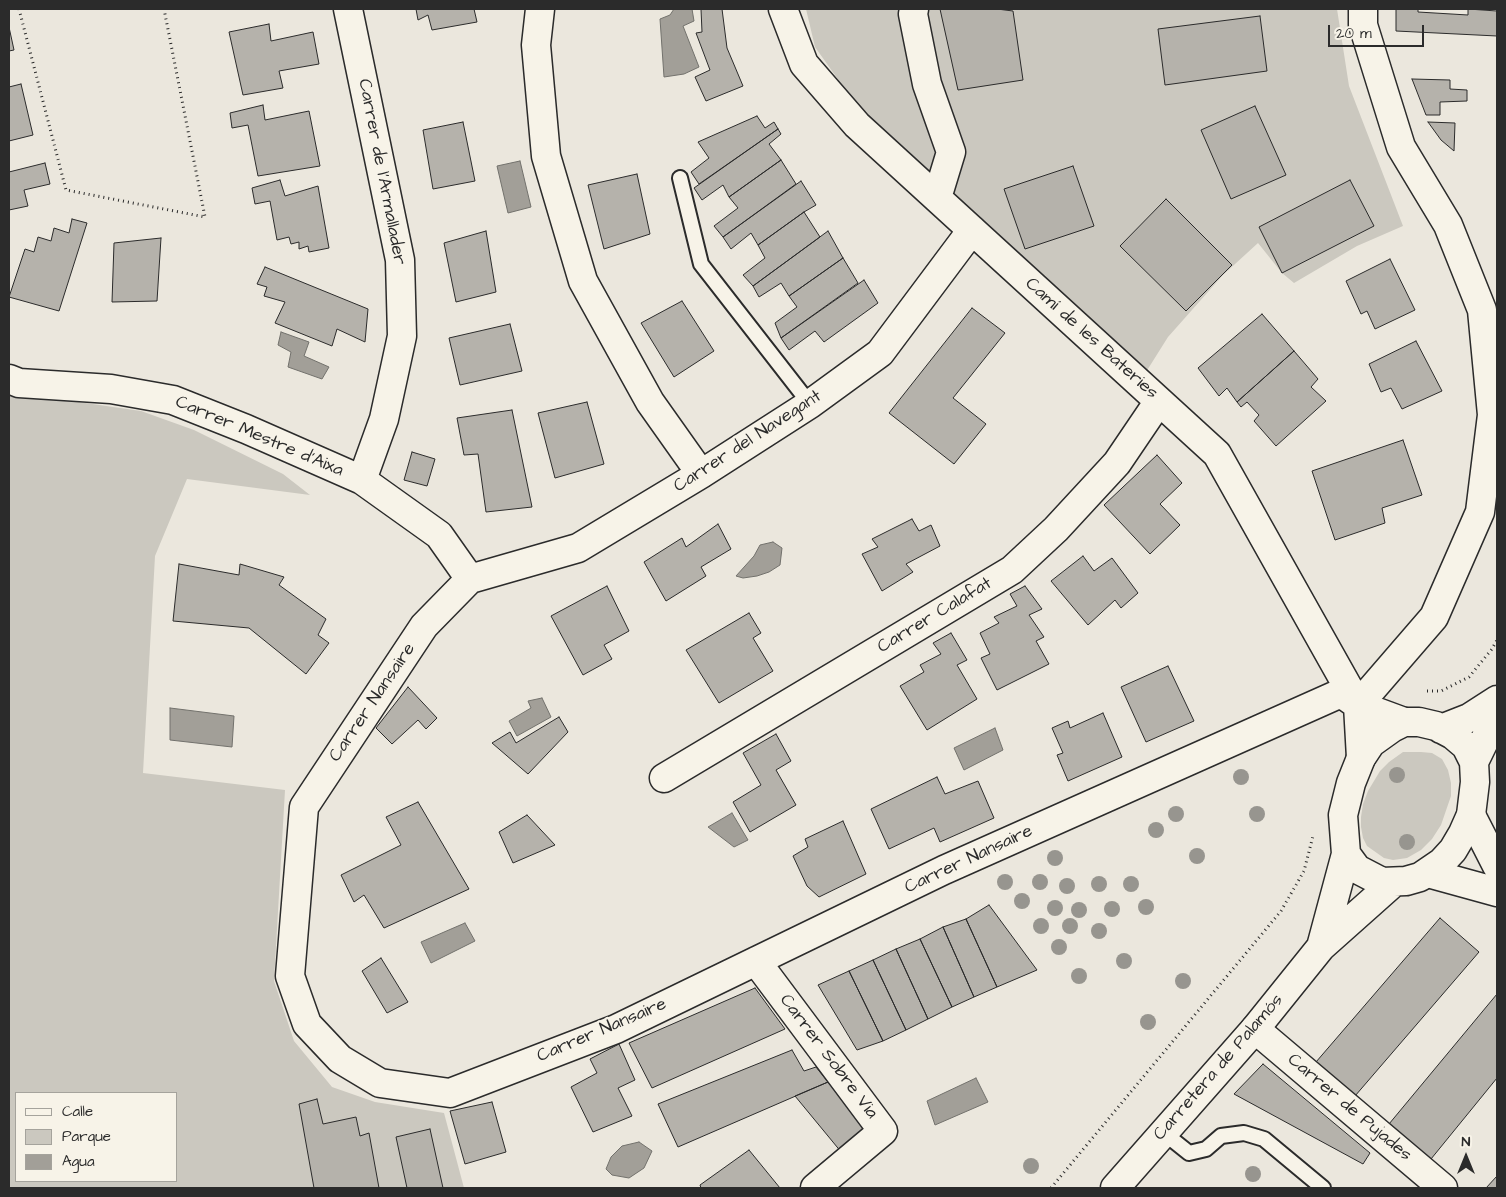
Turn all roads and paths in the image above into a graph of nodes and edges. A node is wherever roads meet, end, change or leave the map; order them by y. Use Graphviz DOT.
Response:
graph roads {
  1 [pos="19,9"];
  2 [pos="164,9"];
  3 [pos="348,9"];
  4 [pos="540,9"];
  5 [pos="783,9"];
  6 [pos="914,9"];
  7 [pos="1363,9"];
  8 [pos="680,178"];
  9 [pos="937,198"];
  10 [pos="972,230"];
  11 [pos="9,378"];
  12 [pos="1159,401"];
  13 [pos="810,404"];
  14 [pos="701,474"];
  15 [pos="362,480"];
  16 [pos="470,579"];
  17 [pos="1497,640"];
  18 [pos="1469,677"];
  19 [pos="1497,700"];
  20 [pos="1358,704"];
  21 [pos="1497,715"];
  22 [pos="1404,722"];
  23 [pos="1441,729"];
  24 [pos="1361,758"];
  25 [pos="1474,762"];
  26 [pos="664,778"];
  27 [pos="1471,816"];
  28 [pos="1346,854"];
  29 [pos="1497,866"];
  30 [pos="1428,873"];
  31 [pos="1394,882"];
  32 [pos="1497,892"];
  33 [pos="1281,911"];
  34 [pos="1321,947"];
  35 [pos="756,961"];
  36 [pos="1255,1029"];
  37 [pos="1164,1133"];
  38 [pos="815,1188"];
  39 [pos="1051,1188"];
  40 [pos="1116,1188"];
  41 [pos="1323,1188"];
  42 [pos="1444,1188"];
  1 -- 2 [label="path"];
  3 -- 15 [label="street, Carrer de l'Armallader"];
  4 -- 14 [label="street"];
  5 -- 9 [label="street, Camí de les Bateries"];
  6 -- 9 [label="street"];
  7 -- 20 [label="street"];
  8 -- 13 [label="lane"];
  9 -- 10 [label="street, Camí de les Bateries"];
  10 -- 12 [label="street, Camí de les Bateries"];
  10 -- 13 [label="street, Carrer del Navegant"];
  11 -- 15 [label="street, Carrer Mestre d'Aixa"];
  12 -- 20 [label="street, Camí de les Bateries"];
  12 -- 26 [label="street, Carrer Calafat"];
  13 -- 14 [label="street, Carrer del Navegant"];
  14 -- 16 [label="street, Carrer del Navegant"];
  15 -- 16 [label="street, Carrer Mestre d'Aixa"];
  16 -- 35 [label="street, Carrer Nansaire"];
  17 -- 18 [label="path"];
  19 -- 23 [label="street"];
  20 -- 22 [label="street"];
  20 -- 24 [label="street"];
  20 -- 35 [label="street, Carrer Nansaire"];
  21 -- 25 [label="street"];
  22 -- 23 [label="street"];
  22 -- 24 [label="street"];
  23 -- 25 [label="street"];
  24 -- 28 [label="street"];
  25 -- 27 [label="street"];
  27 -- 29 [label="street"];
  27 -- 30 [label="street"];
  28 -- 31 [label="street"];
  28 -- 34 [label="street, Carretera de Palamós"];
  30 -- 31 [label="street"];
  30 -- 32 [label="street"];
  31 -- 34 [label="street, Carretera de Palamós"];
  33 -- 39 [label="path"];
  34 -- 36 [label="street, Carretera de Palamós"];
  35 -- 38 [label="street, Carrer Sobre Via"];
  36 -- 37 [label="street, Carretera de Palamós"];
  36 -- 42 [label="street, Carrer de Pujades"];
  37 -- 40 [label="street, Carretera de Palamós"];
  37 -- 41 [label="lane"];
}
